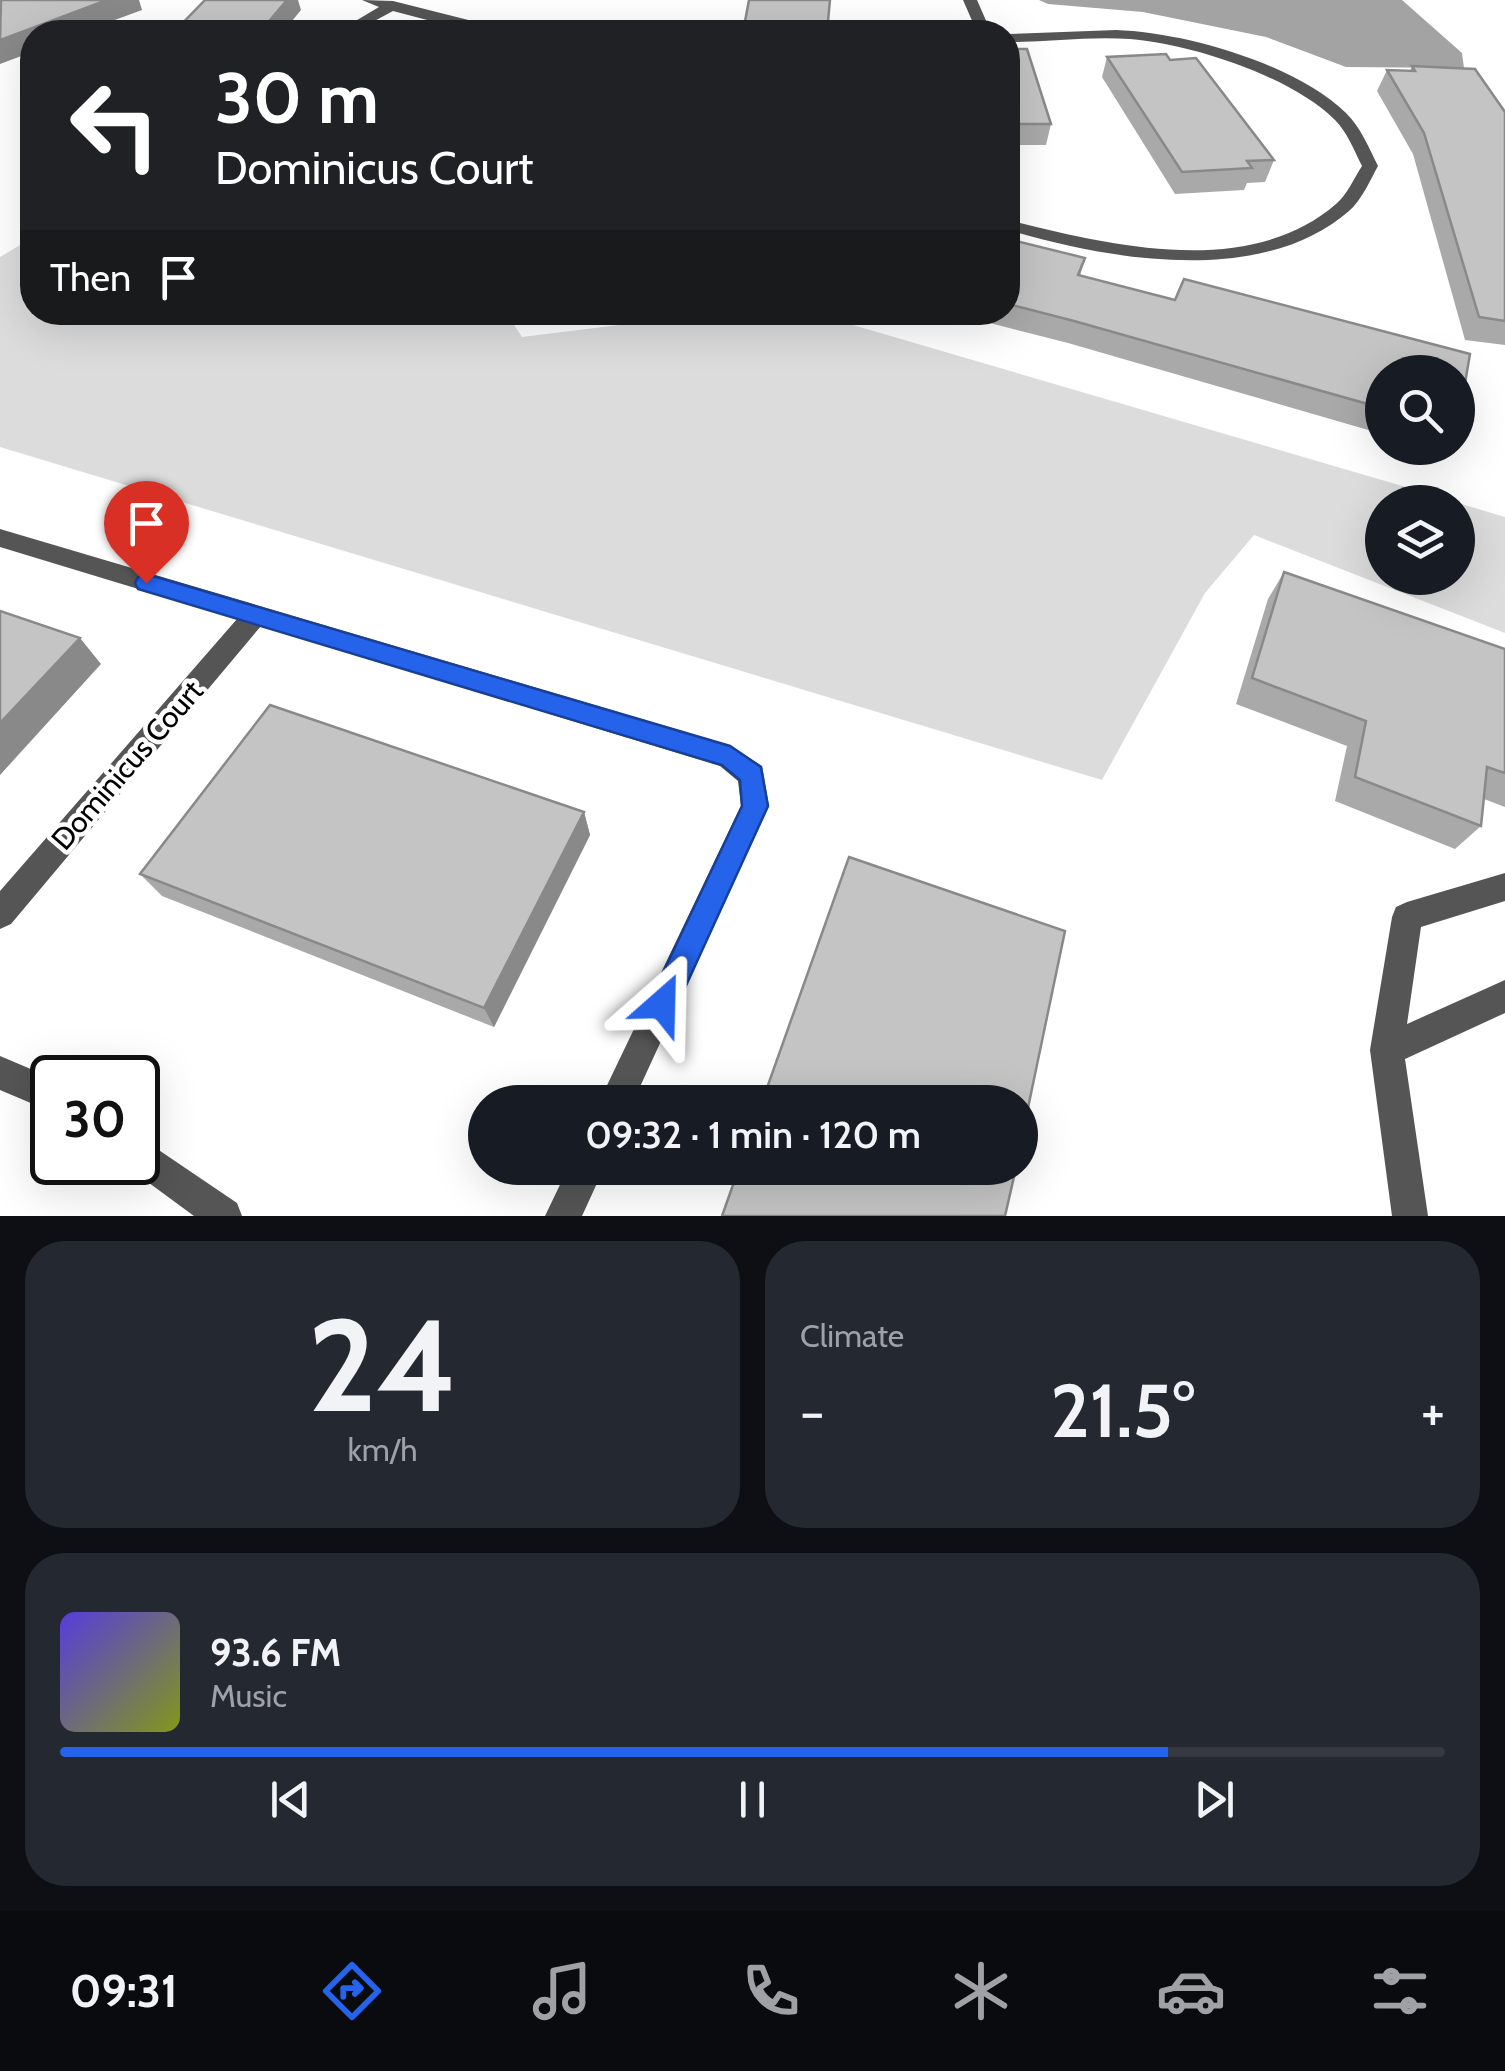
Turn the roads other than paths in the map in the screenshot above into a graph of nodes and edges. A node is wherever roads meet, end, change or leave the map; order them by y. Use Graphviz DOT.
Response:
graph roads {
  1 [pos="369,0"];
  2 [pos="393,5"];
  3 [pos="366,20"];
  4 [pos="447,20"];
  5 [pos="1020,38"];
  6 [pos="1020,228"];
  7 [pos="0,538"];
  8 [pos="255,616"];
  9 [pos="1505,888"];
  10 [pos="0,914"];
  11 [pos="1505,996"];
  12 [pos="1387,1050"];
  13 [pos="0,1073"];
  14 [pos="624,1085"];
  15 [pos="30,1086"];
  16 [pos="160,1171"];
  17 [pos="578,1185"];
  18 [pos="217,1214"];
  19 [pos="563,1216"];
  20 [pos="1410,1216"];
  1 -- 2 [label="street"];
  2 -- 3 [label="street"];
  2 -- 4 [label="street"];
  5 -- 6 [label="street"];
  7 -- 8 [label="street"];
  8 -- 10 [label="street, Dominicus Court"];
  8 -- 14 [label="street"];
  9 -- 12 [label="street"];
  11 -- 12 [label="street"];
  12 -- 20 [label="street"];
  13 -- 15 [label="street"];
  16 -- 18 [label="street"];
  17 -- 19 [label="street"];
}
